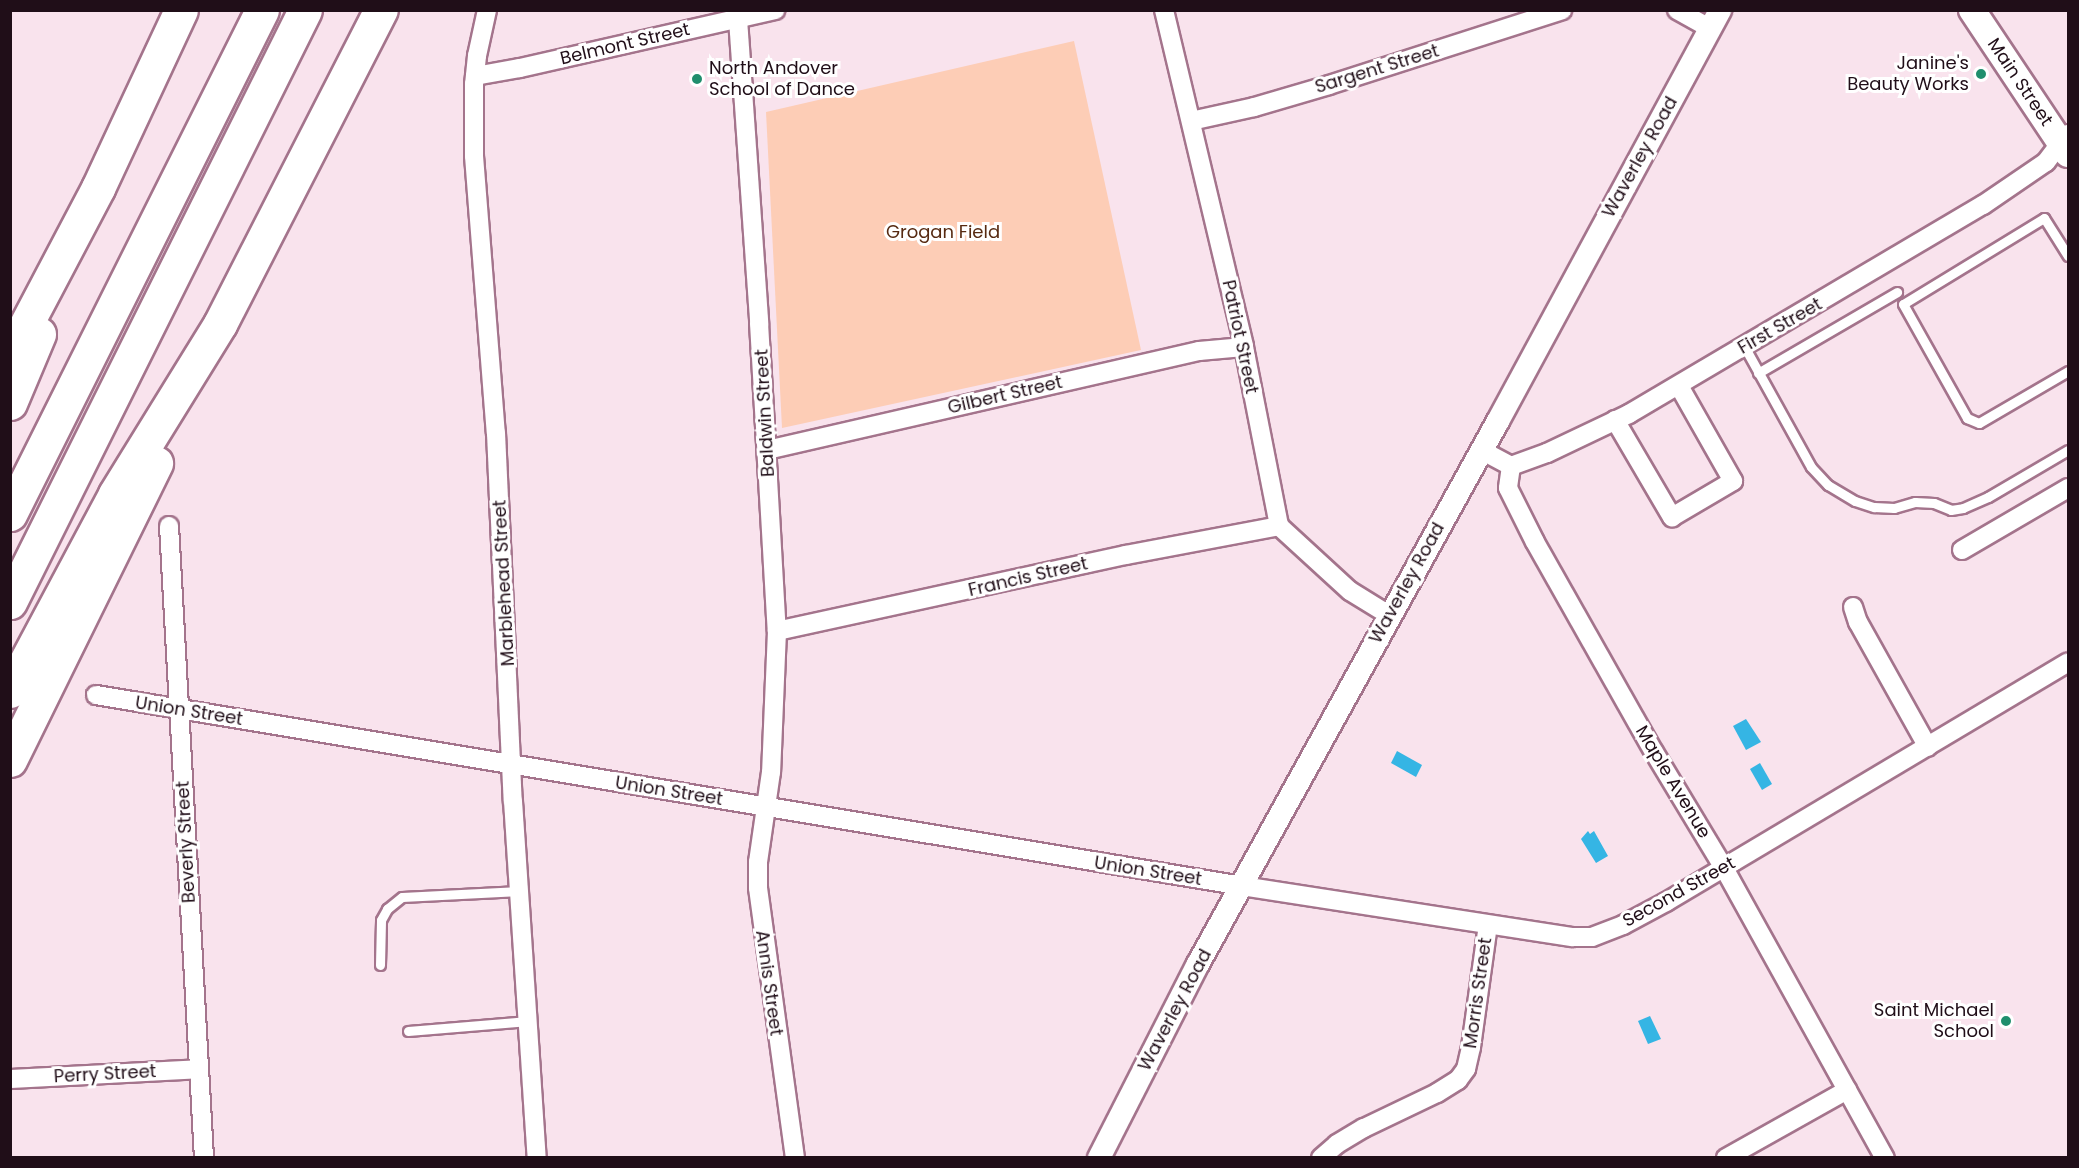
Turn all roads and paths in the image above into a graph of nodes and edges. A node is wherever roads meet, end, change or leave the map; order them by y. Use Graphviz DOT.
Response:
graph roads {
  1 [pos="262,10"];
  2 [pos="305,10"];
  3 [pos="381,10"];
  4 [pos="487,10"];
  5 [pos="775,10"];
  6 [pos="1164,10"];
  7 [pos="1562,10"];
  8 [pos="1677,10"];
  9 [pos="1972,10"];
  10 [pos="181,11"];
  11 [pos="738,19"];
  12 [pos="1715,19"];
  13 [pos="475,76"];
  14 [pos="1191,121"];
  15 [pos="2066,143"];
  16 [pos="98,188"];
  17 [pos="2068,256"];
  18 [pos="1897,292"];
  19 [pos="220,324"];
  20 [pos="1744,346"];
  21 [pos="1244,347"];
  22 [pos="10,355"];
  23 [pos="2068,371"];
  24 [pos="1758,373"];
  25 [pos="1679,386"];
  26 [pos="10,403"];
  27 [pos="1615,420"];
  28 [pos="767,450"];
  29 [pos="1481,450"];
  30 [pos="2068,450"];
  31 [pos="1511,466"];
  32 [pos="2068,488"];
  33 [pos="10,514"];
  34 [pos="169,526"];
  35 [pos="1279,526"];
  36 [pos="1962,550"];
  37 [pos="10,602"];
  38 [pos="1853,607"];
  39 [pos="1389,615"];
  40 [pos="777,631"];
  41 [pos="2068,662"];
  42 [pos="10,691"];
  43 [pos="96,695"];
  44 [pos="179,709"];
  45 [pos="1928,747"];
  46 [pos="10,760"];
  47 [pos="513,765"];
  48 [pos="767,807"];
  49 [pos="1724,868"];
  50 [pos="1242,886"];
  51 [pos="520,891"];
  52 [pos="1488,925"];
  53 [pos="380,965"];
  54 [pos="529,1021"];
  55 [pos="408,1030"];
  56 [pos="199,1069"];
  57 [pos="10,1079"];
  58 [pos="1847,1089"];
  59 [pos="204,1158"];
  60 [pos="537,1158"];
  61 [pos="795,1158"];
  62 [pos="1099,1158"];
  63 [pos="1321,1158"];
  64 [pos="1726,1158"];
  65 [pos="1885,1158"];
  1 -- 33 [label="highway"];
  2 -- 37 [label="highway"];
  3 -- 19 [label="highway"];
  4 -- 13 [label="street, Marblehead Street"];
  5 -- 11 [label="street, Belmont Street"];
  6 -- 14 [label="street, Patriot Street"];
  7 -- 14 [label="street, Sargent Street"];
  8 -- 12 [label="street"];
  9 -- 15 [label="main road, Main Street"];
  10 -- 16 [label="highway"];
  11 -- 13 [label="street, Belmont Street"];
  11 -- 28 [label="street, Baldwin Street"];
  12 -- 29 [label="street, Waverley Road"];
  13 -- 47 [label="street, Marblehead Street"];
  14 -- 21 [label="street, Patriot Street"];
  15 -- 20 [label="street, First Street"];
  16 -- 22 [label="highway"];
  16 -- 26 [label="highway"];
  17 -- 23 [label="lane"];
  18 -- 24 [label="lane"];
  19 -- 42 [label="highway"];
  19 -- 46 [label="highway"];
  20 -- 24 [label="lane"];
  20 -- 25 [label="street, First Street"];
  21 -- 28 [label="street, Gilbert Street"];
  21 -- 35 [label="street, Patriot Street"];
  24 -- 30 [label="lane"];
  25 -- 27 [label="street, First Street"];
  25 -- 27 [label="street"];
  27 -- 31 [label="street, First Street"];
  28 -- 40 [label="street, Baldwin Street"];
  29 -- 31 [label="street"];
  29 -- 39 [label="street, Waverley Road"];
  31 -- 49 [label="street, Maple Avenue"];
  32 -- 36 [label="street"];
  34 -- 44 [label="street, Beverly Street"];
  35 -- 39 [label="street"];
  35 -- 40 [label="street, Francis Street"];
  38 -- 45 [label="street"];
  39 -- 50 [label="street, Waverley Road"];
  40 -- 48 [label="street, Baldwin Street"];
  41 -- 45 [label="street, Second Street"];
  43 -- 44 [label="street, Union Street"];
  44 -- 47 [label="street, Union Street"];
  44 -- 56 [label="street, Beverly Street"];
  45 -- 49 [label="street, Second Street"];
  47 -- 48 [label="street, Union Street"];
  47 -- 51 [label="street, Marblehead Street"];
  48 -- 50 [label="street, Union Street"];
  48 -- 61 [label="street, Annis Street"];
  49 -- 52 [label="street, Second Street"];
  49 -- 58 [label="street, Maple Avenue"];
  50 -- 52 [label="street, Second Street"];
  50 -- 62 [label="street, Waverley Road"];
  51 -- 53 [label="lane"];
  51 -- 54 [label="street, Marblehead Street"];
  52 -- 63 [label="street, Morris Street"];
  54 -- 55 [label="lane"];
  54 -- 60 [label="street, Marblehead Street"];
  56 -- 57 [label="street, Perry Street"];
  56 -- 59 [label="street, Beverly Street"];
  58 -- 64 [label="street"];
  58 -- 65 [label="street, Maple Avenue"];
}
